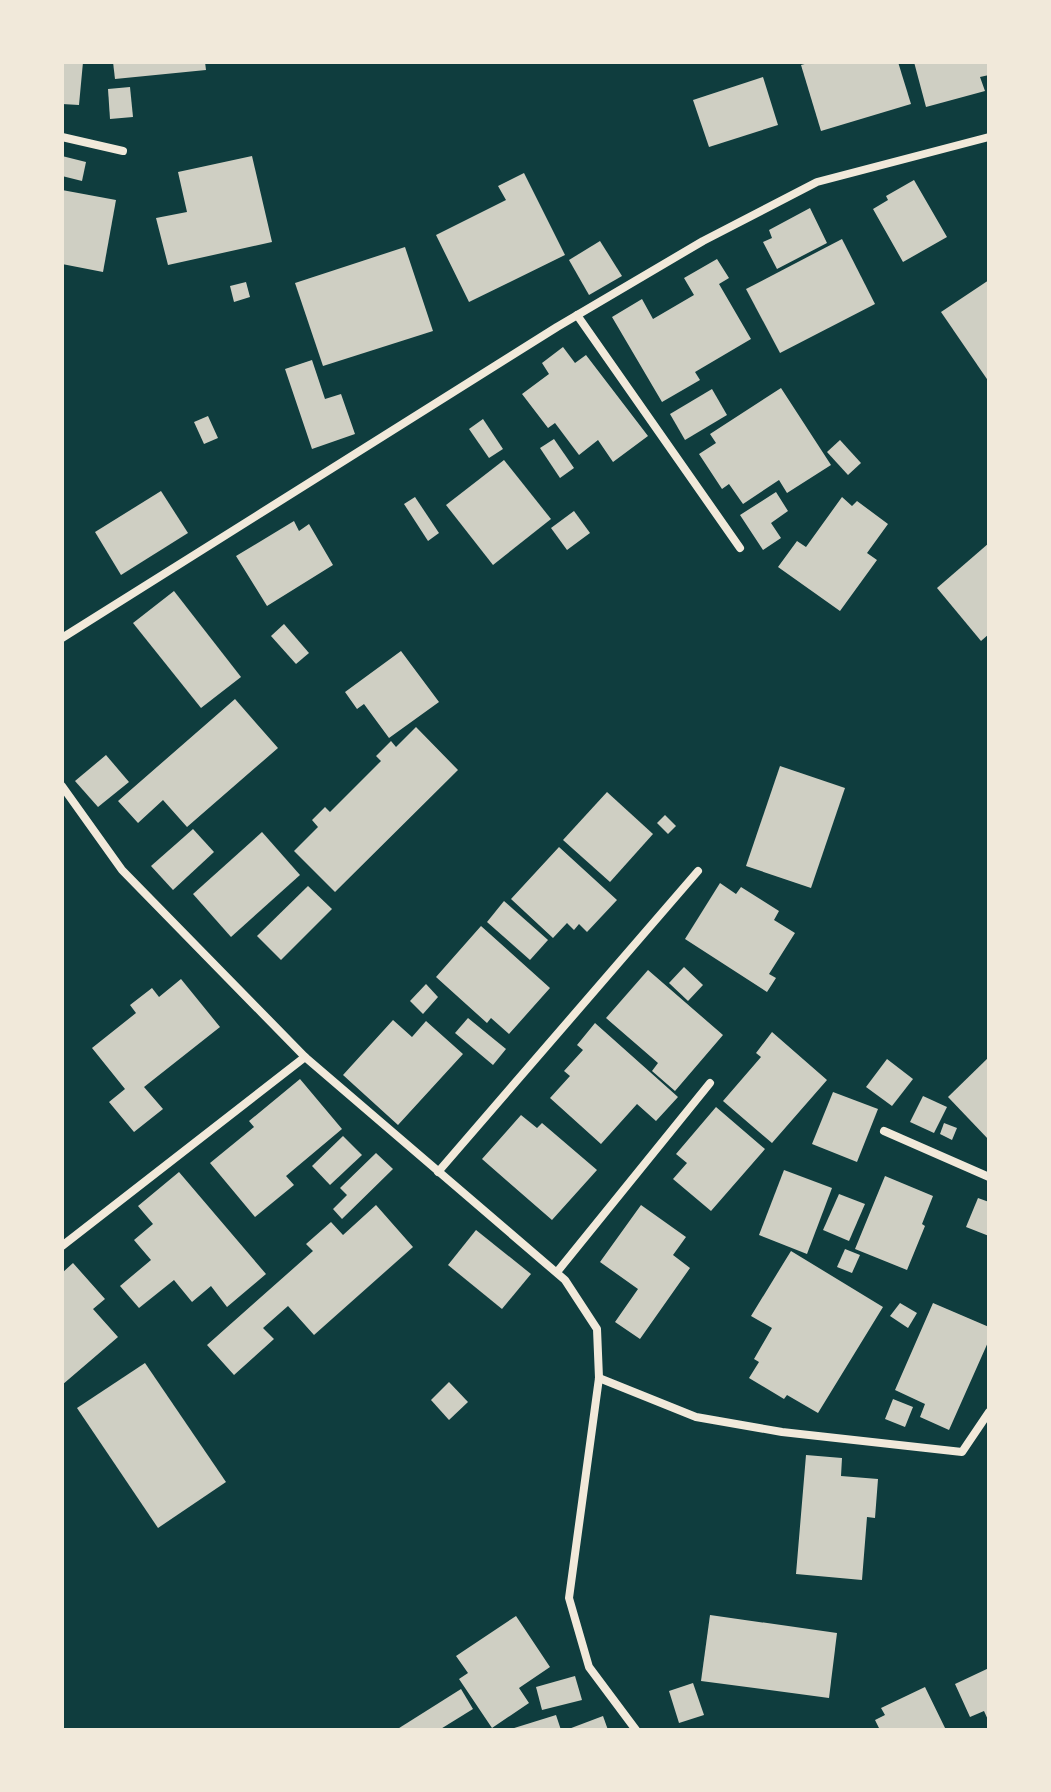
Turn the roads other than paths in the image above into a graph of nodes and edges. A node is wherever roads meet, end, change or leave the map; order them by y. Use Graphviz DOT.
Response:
graph roads {
  1 [pos="62,137"];
  2 [pos="989,137"];
  3 [pos="123,151"];
  4 [pos="577,315"];
  5 [pos="740,548"];
  6 [pos="62,638"];
  7 [pos="62,786"];
  8 [pos="698,871"];
  9 [pos="305,1057"];
  10 [pos="710,1083"];
  11 [pos="884,1131"];
  12 [pos="438,1172"];
  13 [pos="989,1177"];
  14 [pos="62,1246"];
  15 [pos="557,1272"];
  16 [pos="599,1378"];
  17 [pos="989,1412"];
  18 [pos="636,1730"];
  1 -- 3 [label="street"];
  2 -- 4 [label="street"];
  4 -- 5 [label="street"];
  4 -- 6 [label="street"];
  7 -- 9 [label="street"];
  8 -- 12 [label="street"];
  9 -- 12 [label="street"];
  9 -- 14 [label="street"];
  10 -- 15 [label="street"];
  11 -- 13 [label="street"];
  12 -- 15 [label="street"];
  15 -- 16 [label="street"];
  16 -- 17 [label="street"];
  16 -- 18 [label="street"];
}
